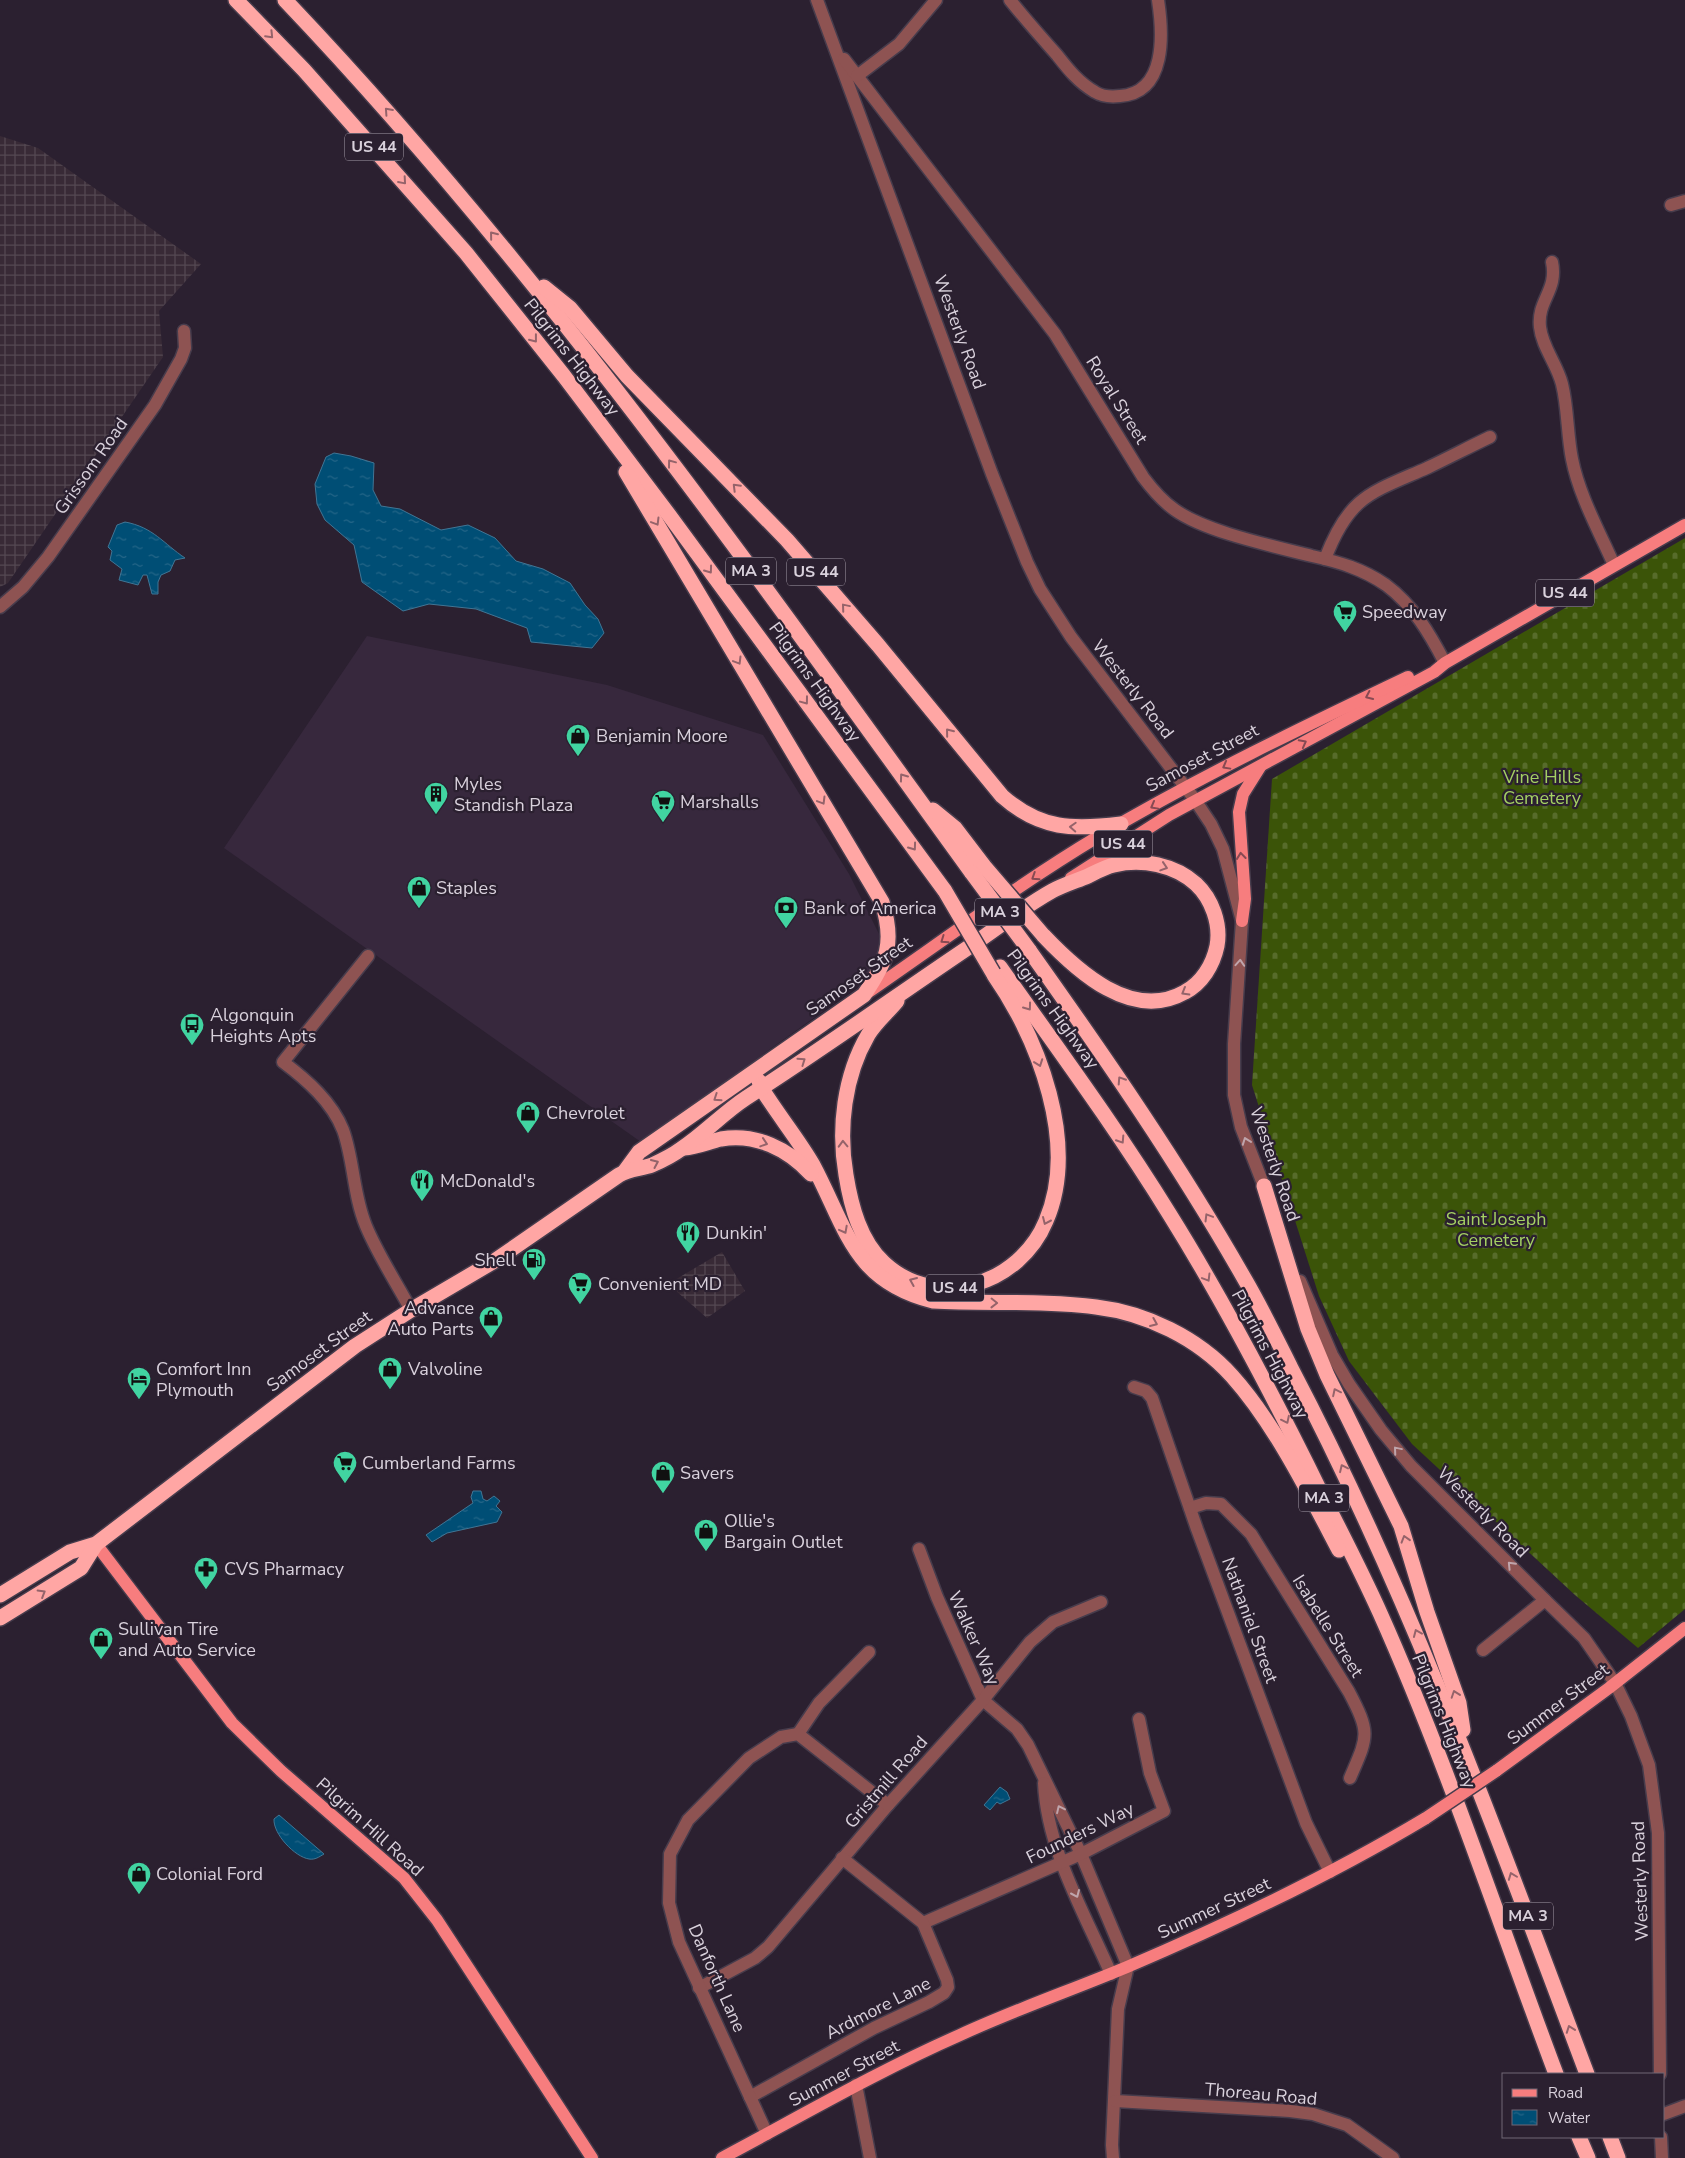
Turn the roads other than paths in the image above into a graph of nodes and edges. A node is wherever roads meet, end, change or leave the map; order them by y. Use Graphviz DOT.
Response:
graph roads {
  1 [pos="236,0"];
  2 [pos="285,0"];
  3 [pos="817,0"];
  4 [pos="936,0"];
  5 [pos="1010,0"];
  6 [pos="1158,0"];
  7 [pos="835,47"];
  8 [pos="857,76"];
  9 [pos="1685,200"];
  10 [pos="1671,205"];
  11 [pos="1552,262"];
  12 [pos="524,272"];
  13 [pos="184,330"];
  14 [pos="586,405"];
  15 [pos="1490,437"];
  16 [pos="1685,525"];
  17 [pos="1325,559"];
  18 [pos="1614,565"];
  19 [pos="0,607"];
  20 [pos="1445,663"];
  21 [pos="1261,766"];
  22 [pos="1186,788"];
  23 [pos="1196,802"];
  24 [pos="1121,824"];
  25 [pos="978,869"];
  26 [pos="1052,891"];
  27 [pos="1242,921"];
  28 [pos="368,956"];
  29 [pos="996,970"];
  30 [pos="910,987"];
  31 [pos="864,995"];
  32 [pos="757,1071"];
  33 [pos="762,1089"];
  34 [pos="682,1149"];
  35 [pos="625,1171"];
  36 [pos="822,1186"];
  37 [pos="1264,1186"];
  38 [pos="411,1310"];
  39 [pos="1134,1387"];
  40 [pos="1190,1508"];
  41 [pos="96,1544"];
  42 [pos="919,1550"];
  43 [pos="0,1595"];
  44 [pos="1545,1600"];
  45 [pos="1101,1602"];
  46 [pos="0,1618"];
  47 [pos="1685,1628"];
  48 [pos="1483,1650"];
  49 [pos="870,1652"];
  50 [pos="1615,1683"];
  51 [pos="1410,1684"];
  52 [pos="983,1700"];
  53 [pos="1139,1719"];
  54 [pos="798,1734"];
  55 [pos="1468,1759"];
  56 [pos="1350,1778"];
  57 [pos="1044,1781"];
  58 [pos="888,1805"];
  59 [pos="1081,1854"];
  60 [pos="842,1858"];
  61 [pos="1062,1863"];
  62 [pos="1330,1872"];
  63 [pos="923,1924"];
  64 [pos="1128,1966"];
  65 [pos="1111,1974"];
  66 [pos="699,1988"];
  67 [pos="1556,2073"];
  68 [pos="1587,2073"];
  69 [pos="1660,2073"];
  70 [pos="856,2085"];
  71 [pos="750,2097"];
  72 [pos="1115,2101"];
  73 [pos="1685,2106"];
  74 [pos="1665,2114"];
  75 [pos="767,2134"];
  76 [pos="1579,2138"];
  77 [pos="1610,2138"];
  78 [pos="1661,2138"];
  79 [pos="592,2158"];
  80 [pos="722,2158"];
  81 [pos="870,2158"];
  82 [pos="1113,2158"];
  83 [pos="1392,2158"];
  84 [pos="1588,2158"];
  85 [pos="1618,2158"];
  86 [pos="1662,2158"];
  1 -- 14 [label="highway, Pilgrims Highway / US 44, one-way"];
  12 -- 2 [label="highway, Pilgrims Highway / US 44, one-way"];
  3 -- 7 [label="street, Westerly Road"];
  4 -- 8 [label="street"];
  5 -- 6 [label="street"];
  7 -- 8 [label="street, Royal Street"];
  7 -- 22 [label="street, Westerly Road"];
  8 -- 17 [label="street, Royal Street"];
  9 -- 10 [label="street"];
  11 -- 18 [label="street"];
  24 -- 12 [label="highway, US 44, one-way"];
  25 -- 12 [label="highway, Pilgrims Highway / MA 3, one-way"];
  13 -- 19 [label="street, Grissom Road"];
  14 -- 29 [label="highway, Pilgrims Highway / US 44, one-way, bridge"];
  14 -- 31 [label="highway, one-way"];
  15 -- 17 [label="street"];
  16 -- 18 [label="main road, Samoset Street / US 44"];
  17 -- 20 [label="street, Royal Street"];
  18 -- 20 [label="main road, Samoset Street / US 44"];
  21 -- 20 [label="main road, Samoset Street / US 44, one-way"];
  20 -- 22 [label="main road, Samoset Street / US 44, one-way"];
  21 -- 23 [label="main road, Samoset Street / US 44"];
  27 -- 21 [label="main road, one-way"];
  22 -- 23 [label="street, Westerly Road"];
  22 -- 24 [label="main road, Samoset Street / US 44, one-way"];
  23 -- 26 [label="main road, Samoset Street / US 44"];
  23 -- 27 [label="street, Westerly Road"];
  24 -- 31 [label="main road, Samoset Street, one-way"];
  26 -- 25 [label="highway, one-way, bridge"];
  55 -- 25 [label="highway, Pilgrims Highway / MA 3, one-way, bridge"];
  26 -- 30 [label="highway, Samoset Street / US 44"];
  37 -- 27 [label="street, Westerly Road, one-way"];
  28 -- 38 [label="street"];
  29 -- 30 [label="highway, US 44, one-way"];
  29 -- 51 [label="highway, Pilgrims Highway / MA 3, one-way"];
  33 -- 30 [label="highway, Samoset Street, one-way"];
  31 -- 32 [label="highway, Samoset Street"];
  32 -- 33 [label="highway"];
  32 -- 35 [label="highway, Samoset Street, one-way"];
  33 -- 34 [label="highway, Samoset Street"];
  33 -- 36 [label="highway"];
  35 -- 34 [label="highway, Samoset Street, one-way"];
  34 -- 36 [label="highway, one-way"];
  35 -- 38 [label="highway, Samoset Street"];
  36 -- 51 [label="highway, one-way"];
  44 -- 37 [label="street, Westerly Road, one-way"];
  55 -- 37 [label="highway, one-way"];
  38 -- 41 [label="highway, Samoset Street"];
  39 -- 40 [label="street, Nathaniel Street"];
  40 -- 56 [label="street, Isabelle Street"];
  40 -- 62 [label="street, Nathaniel Street"];
  41 -- 43 [label="highway, Samoset Street"];
  46 -- 41 [label="highway, Samoset Street, one-way"];
  41 -- 79 [label="main road, Pilgrim Hill Road"];
  42 -- 52 [label="street, Walker Way"];
  44 -- 48 [label="street"];
  44 -- 50 [label="street, Westerly Road"];
  45 -- 52 [label="street, Gristmill Road"];
  47 -- 50 [label="main road, Summer Street"];
  49 -- 54 [label="street"];
  50 -- 62 [label="main road, Summer Street, bridge"];
  50 -- 69 [label="street, Westerly Road"];
  51 -- 67 [label="highway, Pilgrims Highway / MA 3"];
  52 -- 57 [label="street, Walker Way"];
  52 -- 58 [label="street, Gristmill Road"];
  53 -- 59 [label="street, Founders Way"];
  54 -- 58 [label="street"];
  54 -- 66 [label="street, Danforth Lane"];
  68 -- 55 [label="highway, Pilgrims Highway / MA 3, one-way"];
  59 -- 57 [label="street, Walker Way, one-way"];
  57 -- 61 [label="street, Walker Way"];
  58 -- 60 [label="street, Gristmill Road"];
  59 -- 61 [label="street, Founders Way"];
  59 -- 64 [label="street, Walker Way"];
  60 -- 63 [label="street, Ardmore Lane"];
  60 -- 66 [label="street, Gristmill Road"];
  61 -- 63 [label="street, Founders Way"];
  61 -- 65 [label="street, Walker Way, one-way"];
  62 -- 64 [label="main road, Summer Street"];
  63 -- 71 [label="street, Ardmore Lane"];
  64 -- 65 [label="main road, Summer Street"];
  64 -- 72 [label="street"];
  65 -- 70 [label="main road, Summer Street"];
  66 -- 71 [label="street, Danforth Lane"];
  70 -- 75 [label="main road, Summer Street"];
  70 -- 81 [label="street"];
  71 -- 75 [label="street, Danforth Lane"];
  72 -- 82 [label="street"];
  72 -- 83 [label="street, Thoreau Road"];
  73 -- 74 [label="street"];
  75 -- 80 [label="main road, Summer Street"];
  76 -- 84 [label="highway"];
  77 -- 85 [label="highway"];
  78 -- 86 [label="street"];
}
